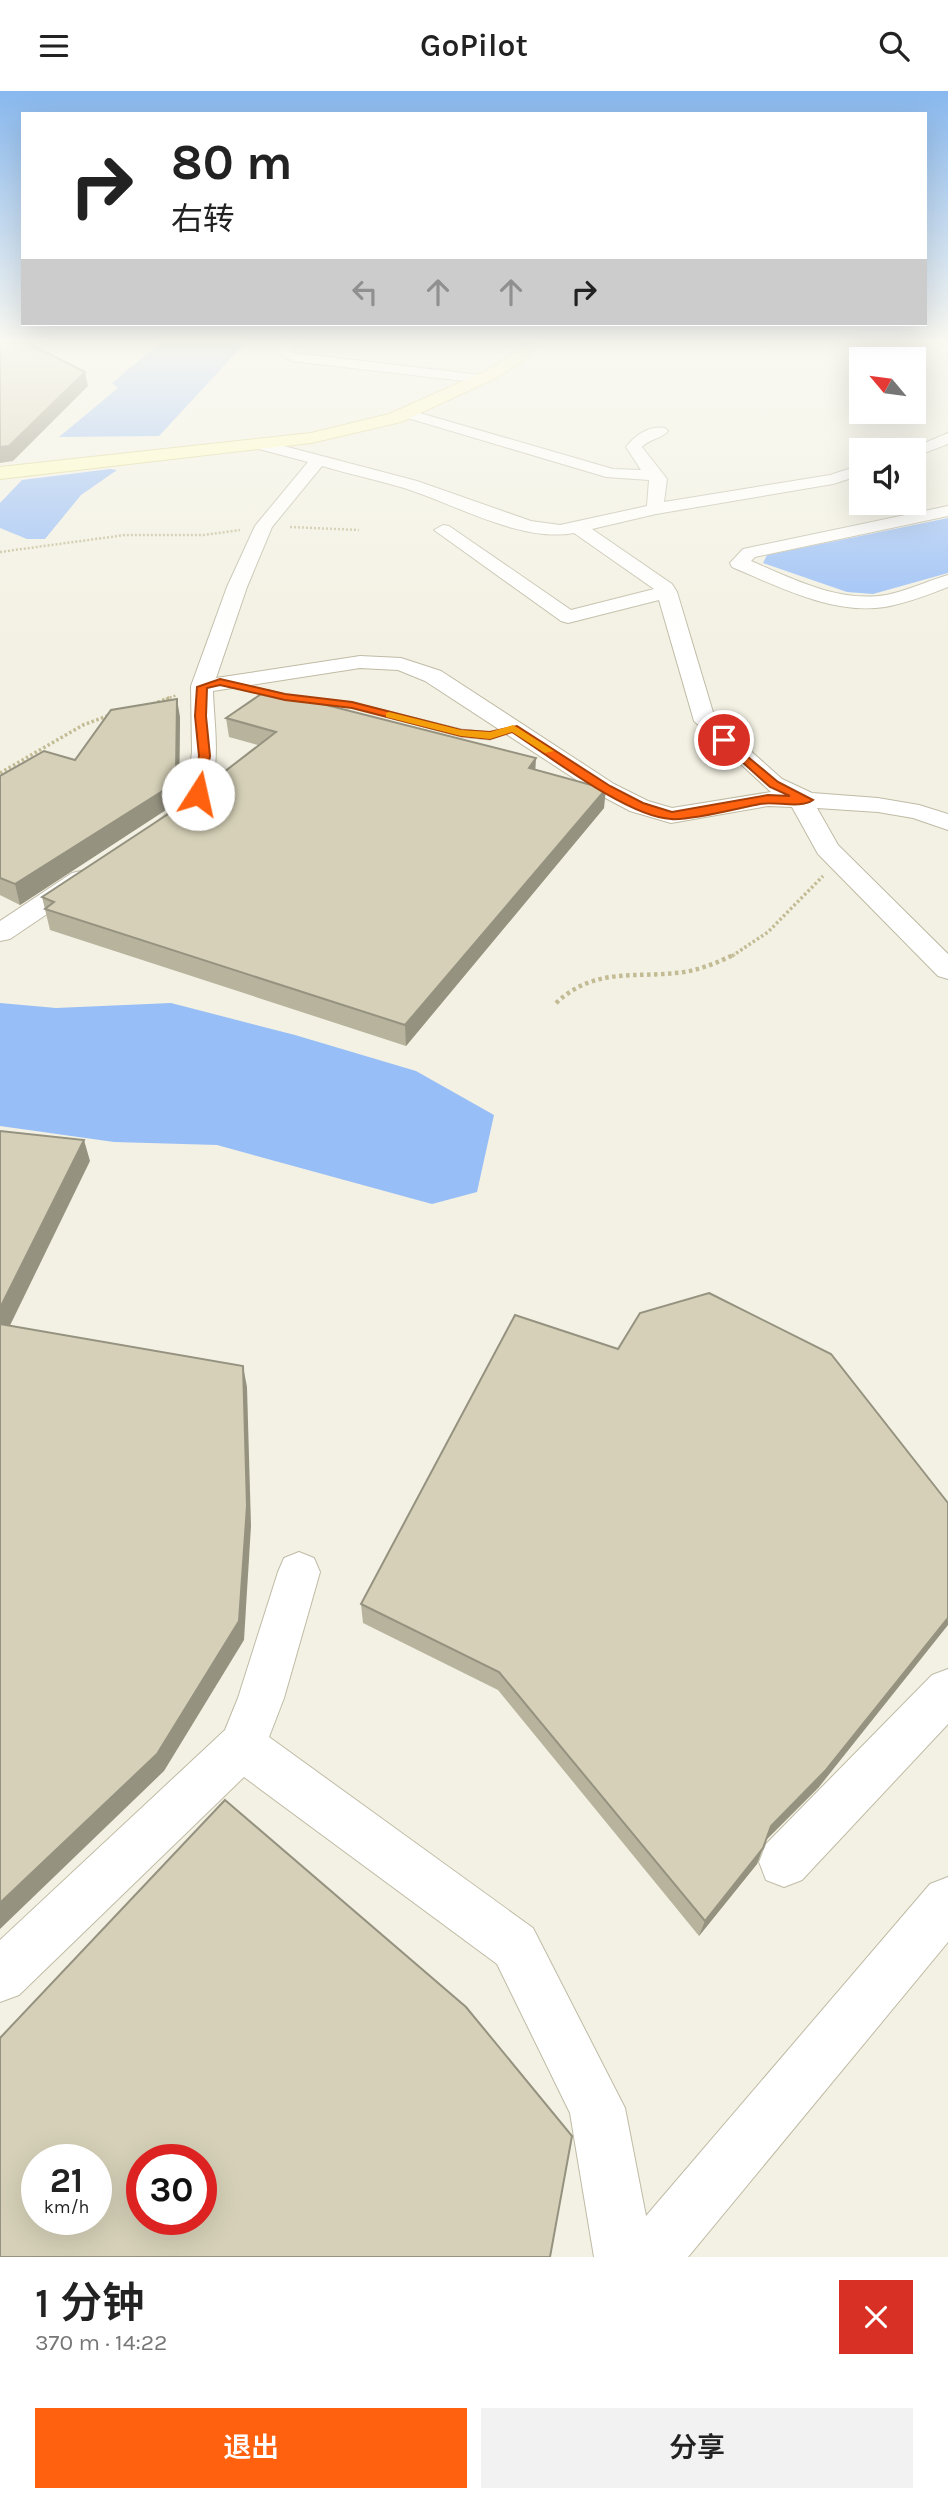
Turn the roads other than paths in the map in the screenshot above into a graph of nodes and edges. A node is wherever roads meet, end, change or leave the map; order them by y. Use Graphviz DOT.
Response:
graph roads {
  1 [pos="275,443"];
  2 [pos="508,443"];
  3 [pos="637,443"];
  4 [pos="936,443"];
  5 [pos="261,445"];
  6 [pos="929,446"];
  7 [pos="926,447"];
  8 [pos="948,452"];
  9 [pos="319,459"];
  10 [pos="0,473"];
  11 [pos="849,473"];
  12 [pos="653,475"];
  13 [pos="655,509"];
  14 [pos="948,511"];
  15 [pos="577,527"];
  16 [pos="443,530"];
  17 [pos="948,581"];
  18 [pos="667,592"];
  19 [pos="211,684"];
  20 [pos="513,728"];
  21 [pos="807,800"];
  22 [pos="948,823"];
  23 [pos="152,833"];
  24 [pos="105,863"];
  25 [pos="0,933"];
  26 [pos="948,970"];
  27 [pos="299,1572"];
  28 [pos="948,1692"];
  29 [pos="242,1746"];
  30 [pos="784,1862"];
  31 [pos="948,1902"];
  32 [pos="0,1976"];
  33 [pos="624,2257"];
  34 [pos="650,2257"];
  1 -- 5 [label="street"];
  2 -- 12 [label="street"];
  3 -- 12 [label="street"];
  4 -- 6 [label="street"];
  5 -- 9 [label="street"];
  5 -- 10 [label="street"];
  6 -- 7 [label="street"];
  6 -- 8 [label="street"];
  9 -- 15 [label="street"];
  9 -- 19 [label="street"];
  11 -- 13 [label="street"];
  12 -- 13 [label="street"];
  13 -- 15 [label="street"];
  14 -- 17 [label="street"];
  15 -- 18 [label="street"];
  16 -- 18 [label="street"];
  18 -- 21 [label="street"];
  19 -- 20 [label="lane"];
  19 -- 20 [label="street"];
  19 -- 23 [label="street"];
  20 -- 21 [label="street"];
  21 -- 22 [label="street"];
  21 -- 26 [label="street"];
  24 -- 25 [label="street"];
  27 -- 29 [label="street"];
  28 -- 30 [label="street"];
  29 -- 32 [label="street"];
  29 -- 33 [label="street"];
  31 -- 34 [label="street"];
}
